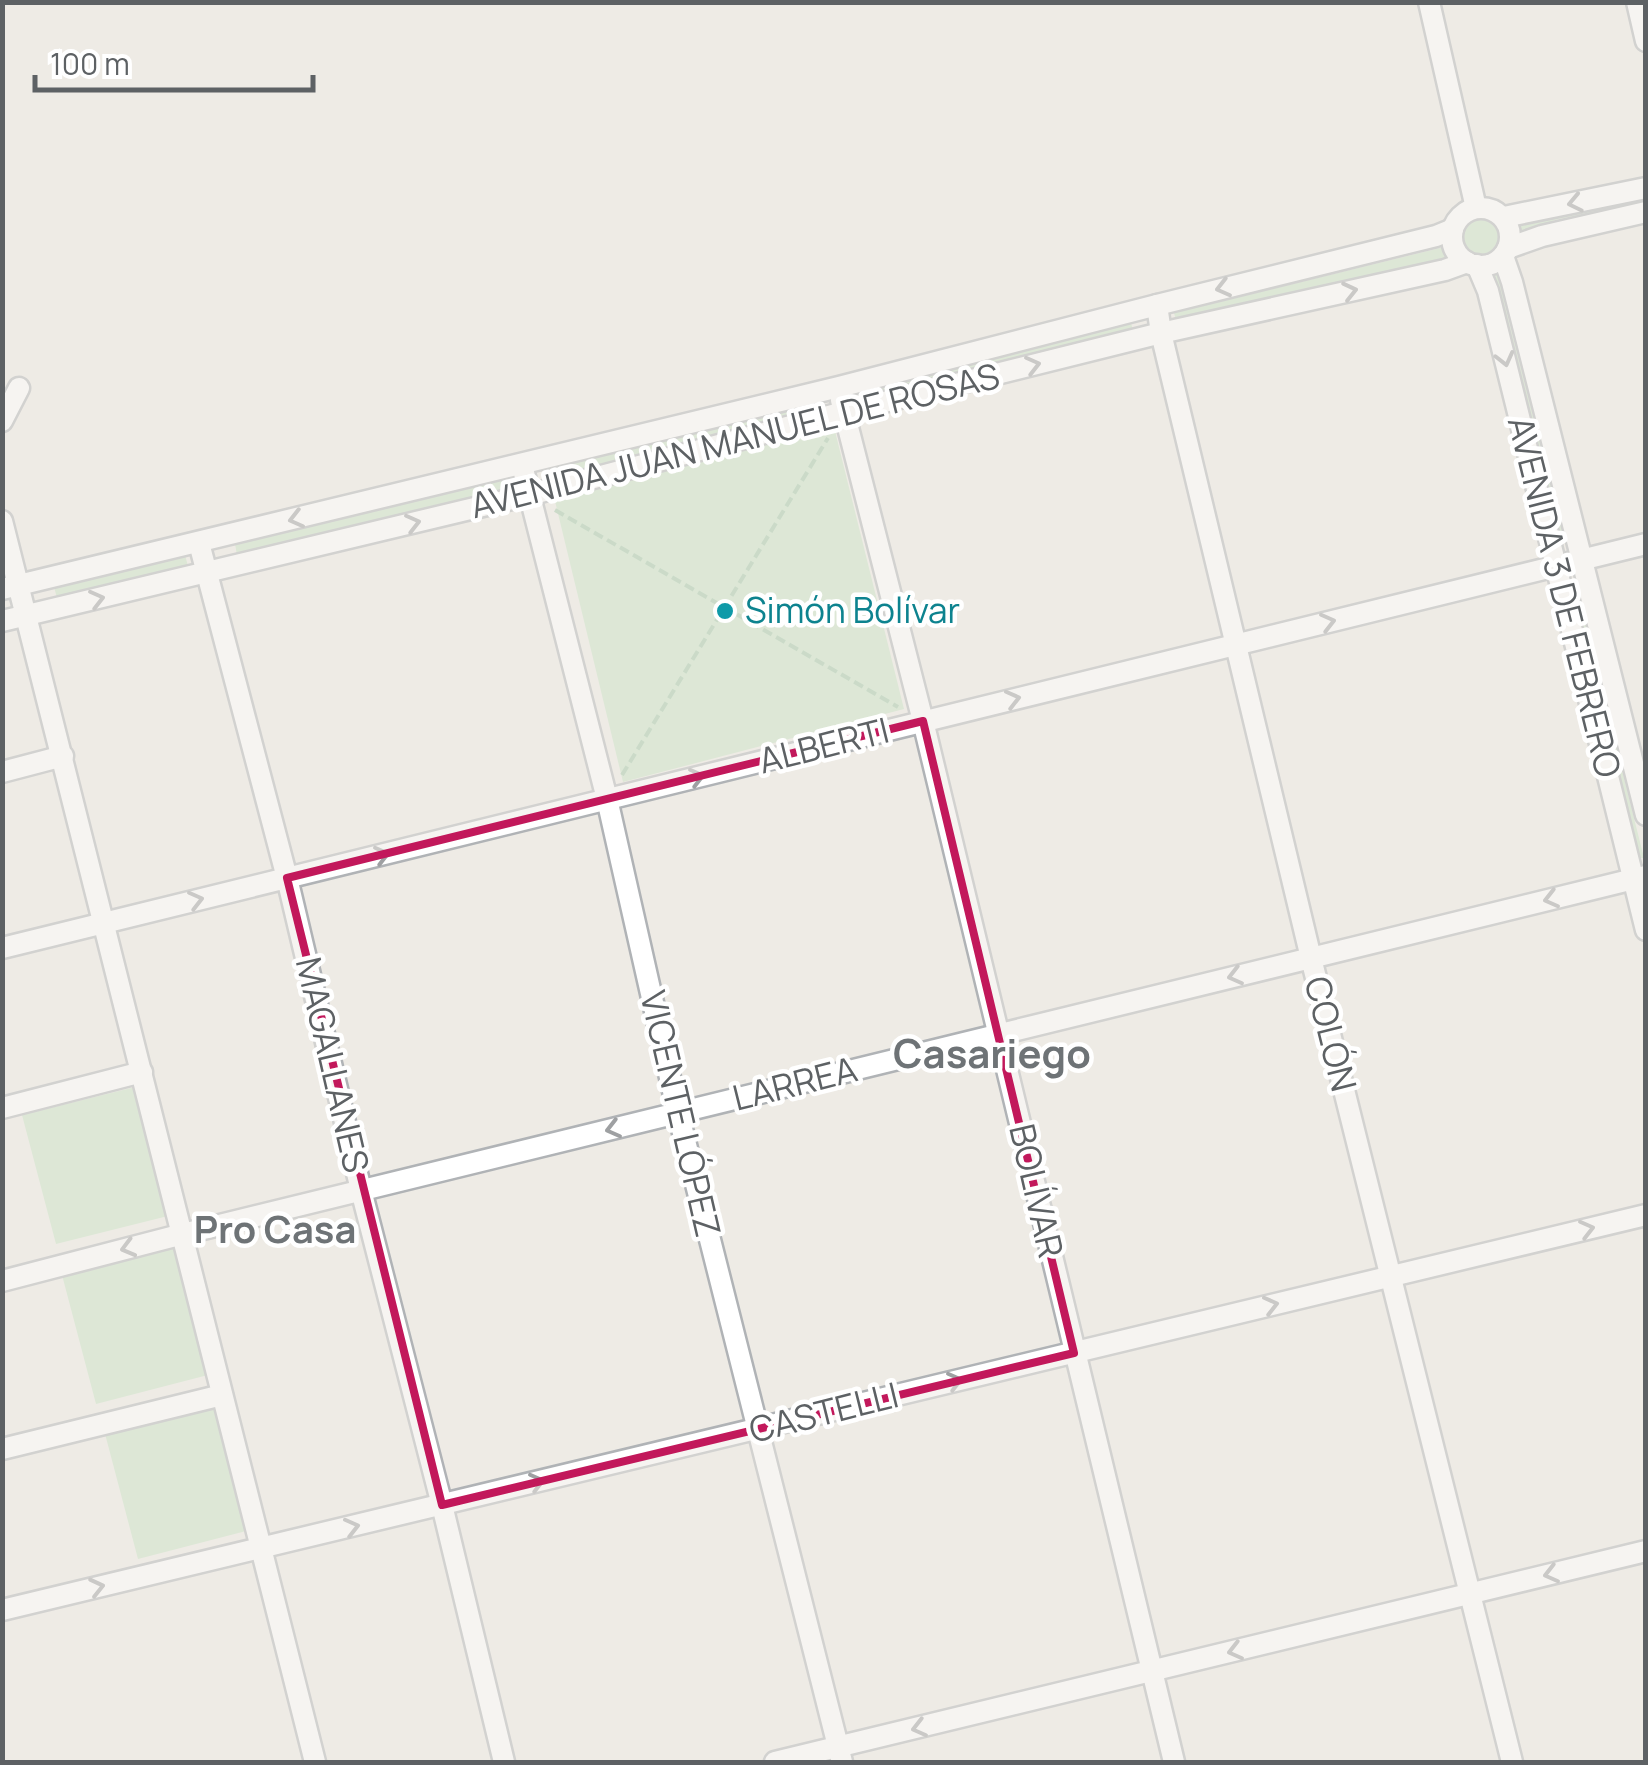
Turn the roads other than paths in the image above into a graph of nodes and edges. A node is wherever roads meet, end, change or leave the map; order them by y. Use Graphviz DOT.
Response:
graph roads {
  1 [pos="1429,2"];
  2 [pos="1636,2"];
  3 [pos="1646,41"];
  4 [pos="1646,188"];
  5 [pos="1476,208"];
  6 [pos="1646,212"];
  7 [pos="1504,218"];
  8 [pos="1453,229"];
  9 [pos="1506,252"];
  10 [pos="1472,264"];
  11 [pos="1157,304"];
  12 [pos="1161,333"];
  13 [pos="839,387"];
  14 [pos="19,388"];
  15 [pos="844,412"];
  16 [pos="2,422"];
  17 [pos="522,465"];
  18 [pos="529,495"];
  19 [pos="2,522"];
  20 [pos="199,543"];
  21 [pos="1646,544"];
  22 [pos="1582,559"];
  23 [pos="1556,566"];
  24 [pos="207,572"];
  25 [pos="11,587"];
  26 [pos="28,616"];
  27 [pos="2,622"];
  28 [pos="1234,645"];
  29 [pos="923,721"];
  30 [pos="63,756"];
  31 [pos="2,772"];
  32 [pos="607,799"];
  33 [pos="1646,815"];
  34 [pos="287,878"];
  35 [pos="1639,878"];
  36 [pos="105,923"];
  37 [pos="1646,930"];
  38 [pos="2,948"];
  39 [pos="1311,958"];
  40 [pos="998,1034"];
  41 [pos="142,1072"];
  42 [pos="2,1108"];
  43 [pos="678,1113"];
  44 [pos="362,1190"];
  45 [pos="1646,1215"];
  46 [pos="183,1234"];
  47 [pos="1391,1276"];
  48 [pos="2,1281"];
  49 [pos="1074,1353"];
  50 [pos="222,1396"];
  51 [pos="758,1429"];
  52 [pos="2,1450"];
  53 [pos="442,1505"];
  54 [pos="262,1548"];
  55 [pos="1646,1551"];
  56 [pos="1470,1594"];
  57 [pos="2,1610"];
  58 [pos="1152,1671"];
  59 [pos="840,1755"];
  60 [pos="315,1762"];
  61 [pos="504,1762"];
  62 [pos="775,1762"];
  63 [pos="1174,1762"];
  64 [pos="1512,1762"];
  1 -- 5 [label="street"];
  2 -- 3 [label="street"];
  4 -- 7 [label="street, one-way"];
  5 -- 7 [label="street"];
  5 -- 8 [label="street"];
  6 -- 9 [label="street"];
  7 -- 9 [label="street"];
  8 -- 10 [label="street"];
  8 -- 11 [label="street, AVENIDA JUAN MANUEL DE ROSAS, one-way"];
  9 -- 10 [label="street"];
  9 -- 22 [label="street, AVENIDA 3 DE FEBRERO"];
  12 -- 10 [label="street, AVENIDA JUAN MANUEL DE ROSAS, one-way"];
  10 -- 23 [label="street, AVENIDA 3 DE FEBRERO, one-way"];
  11 -- 12 [label="street, COLÓN"];
  11 -- 13 [label="street, AVENIDA JUAN MANUEL DE ROSAS"];
  15 -- 12 [label="street, AVENIDA JUAN MANUEL DE ROSAS, one-way"];
  12 -- 28 [label="street, COLÓN"];
  13 -- 15 [label="street, BOLÍVAR"];
  13 -- 17 [label="street, AVENIDA JUAN MANUEL DE ROSAS"];
  14 -- 16 [label="street"];
  15 -- 18 [label="street, AVENIDA JUAN MANUEL DE ROSAS"];
  15 -- 29 [label="street, BOLÍVAR"];
  17 -- 18 [label="street, VICENTE LÓPEZ"];
  17 -- 20 [label="street, AVENIDA JUAN MANUEL DE ROSAS, one-way"];
  24 -- 18 [label="street, AVENIDA JUAN MANUEL DE ROSAS, one-way"];
  18 -- 32 [label="street, VICENTE LÓPEZ"];
  19 -- 25 [label="street"];
  20 -- 24 [label="street, MAGALLANES"];
  20 -- 25 [label="street, AVENIDA JUAN MANUEL DE ROSAS"];
  21 -- 22 [label="street, ALBERTI"];
  22 -- 23 [label="street, ALBERTI"];
  22 -- 33 [label="street, AVENIDA 3 DE FEBRERO"];
  28 -- 23 [label="street, ALBERTI, one-way"];
  23 -- 35 [label="street, AVENIDA 3 DE FEBRERO"];
  26 -- 24 [label="street, AVENIDA JUAN MANUEL DE ROSAS, one-way"];
  24 -- 34 [label="street, MAGALLANES"];
  25 -- 26 [label="street"];
  26 -- 27 [label="street, AVENIDA JUAN MANUEL DE ROSAS"];
  26 -- 30 [label="street"];
  29 -- 28 [label="street, ALBERTI, one-way"];
  28 -- 39 [label="street, COLÓN"];
  32 -- 29 [label="street, ALBERTI, one-way"];
  29 -- 40 [label="street, BOLÍVAR"];
  30 -- 31 [label="street"];
  30 -- 36 [label="street"];
  34 -- 32 [label="street, ALBERTI, one-way"];
  32 -- 43 [label="street, VICENTE LÓPEZ"];
  36 -- 34 [label="street, ALBERTI, one-way"];
  34 -- 44 [label="street, MAGALLANES"];
  35 -- 37 [label="street, AVENIDA 3 DE FEBRERO"];
  35 -- 39 [label="street, LARREA, one-way"];
  36 -- 38 [label="street, ALBERTI"];
  36 -- 41 [label="street"];
  39 -- 40 [label="street, LARREA, one-way"];
  39 -- 47 [label="street, COLÓN"];
  40 -- 43 [label="street, LARREA"];
  40 -- 49 [label="street, BOLÍVAR"];
  41 -- 42 [label="street"];
  41 -- 46 [label="street"];
  43 -- 44 [label="street, LARREA, one-way"];
  43 -- 51 [label="street, VICENTE LÓPEZ"];
  44 -- 46 [label="street, LARREA"];
  44 -- 53 [label="street, MAGALLANES"];
  47 -- 45 [label="street, CASTELLI, one-way"];
  46 -- 48 [label="street, LARREA, one-way"];
  46 -- 50 [label="street"];
  49 -- 47 [label="street, CASTELLI, one-way"];
  47 -- 56 [label="street, COLÓN"];
  51 -- 49 [label="street, CASTELLI, one-way"];
  49 -- 58 [label="street, BOLÍVAR"];
  50 -- 52 [label="street"];
  50 -- 54 [label="street"];
  53 -- 51 [label="street, CASTELLI, one-way"];
  51 -- 59 [label="street, VICENTE LÓPEZ"];
  54 -- 53 [label="street, CASTELLI, one-way"];
  53 -- 61 [label="street, MAGALLANES"];
  57 -- 54 [label="street, CASTELLI, one-way"];
  54 -- 60 [label="street"];
  55 -- 56 [label="street, one-way"];
  56 -- 58 [label="street, one-way"];
  56 -- 64 [label="street, COLÓN"];
  58 -- 59 [label="street, one-way"];
  58 -- 63 [label="street, BOLÍVAR"];
  59 -- 62 [label="street"];
}
